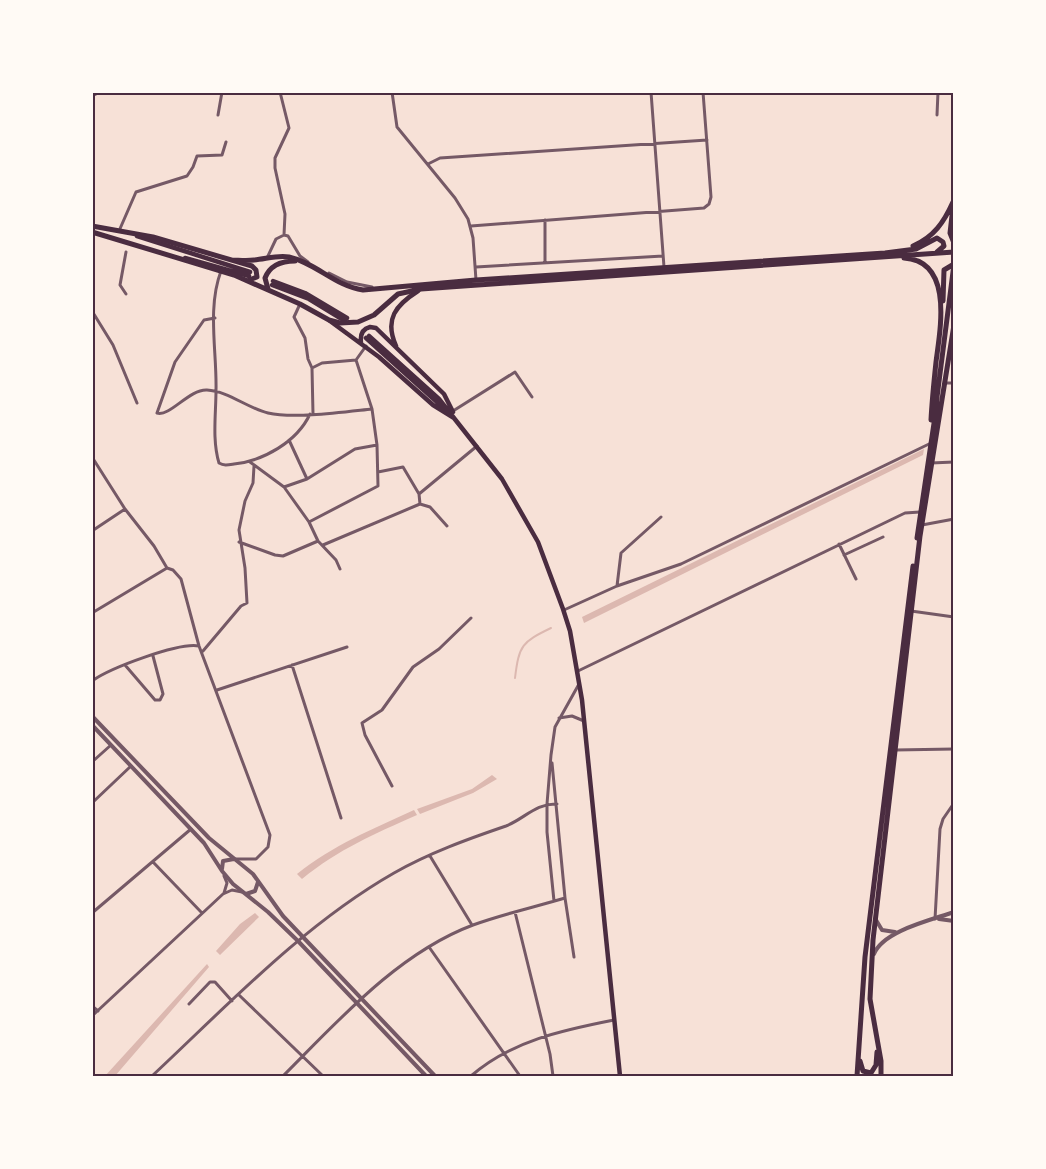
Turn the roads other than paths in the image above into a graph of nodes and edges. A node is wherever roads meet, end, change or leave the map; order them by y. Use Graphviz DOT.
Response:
graph roads {
  1 [pos="100,92"];
  2 [pos="222,92"];
  3 [pos="280,92"];
  4 [pos="392,92"];
  5 [pos="651,92"];
  6 [pos="703,92"];
  7 [pos="938,92"];
  8 [pos="92,96"];
  9 [pos="218,114"];
  10 [pos="937,115"];
  11 [pos="707,140"];
  12 [pos="226,142"];
  13 [pos="655,144"];
  14 [pos="428,164"];
  15 [pos="953,201"];
  16 [pos="660,211"];
  17 [pos="545,220"];
  18 [pos="92,226"];
  19 [pos="471,226"];
  20 [pos="119,231"];
  21 [pos="92,232"];
  22 [pos="284,235"];
  23 [pos="116,238"];
  24 [pos="954,243"];
  25 [pos="126,252"];
  26 [pos="954,252"];
  27 [pos="932,254"];
  28 [pos="886,255"];
  29 [pos="663,256"];
  30 [pos="267,258"];
  31 [pos="231,260"];
  32 [pos="302,262"];
  33 [pos="545,264"];
  34 [pos="954,264"];
  35 [pos="476,268"];
  36 [pos="664,268"];
  37 [pos="221,271"];
  38 [pos="248,276"];
  39 [pos="476,280"];
  40 [pos="271,285"];
  41 [pos="380,288"];
  42 [pos="421,289"];
  43 [pos="126,294"];
  44 [pos="300,304"];
  45 [pos="942,306"];
  46 [pos="92,311"];
  47 [pos="215,318"];
  48 [pos="329,320"];
  49 [pos="346,320"];
  50 [pos="954,326"];
  51 [pos="368,337"];
  52 [pos="364,345"];
  53 [pos="398,352"];
  54 [pos="356,360"];
  55 [pos="312,368"];
  56 [pos="954,382"];
  57 [pos="944,383"];
  58 [pos="216,390"];
  59 [pos="532,397"];
  60 [pos="136,403"];
  61 [pos="372,409"];
  62 [pos="453,411"];
  63 [pos="311,414"];
  64 [pos="459,422"];
  65 [pos="289,440"];
  66 [pos="931,444"];
  67 [pos="377,445"];
  68 [pos="478,446"];
  69 [pos="92,457"];
  70 [pos="250,462"];
  71 [pos="954,462"];
  72 [pos="97,463"];
  73 [pos="930,463"];
  74 [pos="92,466"];
  75 [pos="254,466"];
  76 [pos="378,472"];
  77 [pos="307,479"];
  78 [pos="284,488"];
  79 [pos="419,494"];
  80 [pos="420,504"];
  81 [pos="125,509"];
  82 [pos="920,512"];
  83 [pos="662,516"];
  84 [pos="954,519"];
  85 [pos="308,522"];
  86 [pos="922,525"];
  87 [pos="447,526"];
  88 [pos="92,531"];
  89 [pos="883,537"];
  90 [pos="318,541"];
  91 [pos="239,542"];
  92 [pos="839,544"];
  93 [pos="324,545"];
  94 [pos="844,555"];
  95 [pos="167,568"];
  96 [pos="340,569"];
  97 [pos="856,578"];
  98 [pos="617,586"];
  99 [pos="564,610"];
  100 [pos="911,611"];
  101 [pos="92,613"];
  102 [pos="954,617"];
  103 [pos="470,618"];
  104 [pos="199,646"];
  105 [pos="347,648"];
  106 [pos="203,651"];
  107 [pos="153,656"];
  108 [pos="292,664"];
  109 [pos="125,665"];
  110 [pos="578,671"];
  111 [pos="92,681"];
  112 [pos="580,682"];
  113 [pos="217,690"];
  114 [pos="92,716"];
  115 [pos="558,718"];
  116 [pos="584,721"];
  117 [pos="92,725"];
  118 [pos="112,745"];
  119 [pos="954,749"];
  120 [pos="894,750"];
  121 [pos="551,755"];
  122 [pos="92,762"];
  123 [pos="131,766"];
  124 [pos="392,786"];
  125 [pos="92,803"];
  126 [pos="954,803"];
  127 [pos="547,804"];
  128 [pos="556,804"];
  129 [pos="341,818"];
  130 [pos="190,829"];
  131 [pos="430,856"];
  132 [pos="234,859"];
  133 [pos="153,862"];
  134 [pos="222,871"];
  135 [pos="258,880"];
  136 [pos="223,894"];
  137 [pos="246,894"];
  138 [pos="565,898"];
  139 [pos="554,901"];
  140 [pos="515,912"];
  141 [pos="954,912"];
  142 [pos="92,913"];
  143 [pos="202,913"];
  144 [pos="875,918"];
  145 [pos="935,919"];
  146 [pos="954,921"];
  147 [pos="472,925"];
  148 [pos="900,932"];
  149 [pos="303,937"];
  150 [pos="298,941"];
  151 [pos="429,947"];
  152 [pos="574,957"];
  153 [pos="870,963"];
  154 [pos="239,995"];
  155 [pos="362,1000"];
  156 [pos="232,1001"];
  157 [pos="189,1004"];
  158 [pos="358,1004"];
  159 [pos="92,1006"];
  160 [pos="98,1011"];
  161 [pos="92,1016"];
  162 [pos="614,1020"];
  163 [pos="545,1036"];
  164 [pos="878,1044"];
  165 [pos="858,1048"];
  166 [pos="504,1054"];
  167 [pos="302,1057"];
  168 [pos="152,1076"];
  169 [pos="282,1076"];
  170 [pos="323,1076"];
  171 [pos="426,1076"];
  172 [pos="435,1076"];
  173 [pos="471,1076"];
  174 [pos="520,1076"];
  175 [pos="553,1076"];
  176 [pos="620,1076"];
  177 [pos="857,1076"];
  178 [pos="881,1076"];
  1 -- 8 [label="street"];
  2 -- 9 [label="street"];
  3 -- 22 [label="street"];
  4 -- 14 [label="street"];
  5 -- 13 [label="street"];
  6 -- 11 [label="street"];
  7 -- 10 [label="street"];
  11 -- 13 [label="street"];
  11 -- 16 [label="street"];
  12 -- 20 [label="street"];
  13 -- 14 [label="street"];
  13 -- 16 [label="street"];
  14 -- 19 [label="street"];
  15 -- 24 [label="main road"];
  15 -- 28 [label="main road"];
  16 -- 17 [label="street"];
  16 -- 29 [label="street"];
  17 -- 19 [label="street"];
  17 -- 33 [label="street"];
  18 -- 20 [label="main road"];
  19 -- 35 [label="street"];
  20 -- 31 [label="main road"];
  20 -- 38 [label="main road"];
  21 -- 23 [label="main road"];
  22 -- 30 [label="street"];
  22 -- 41 [label="street"];
  23 -- 37 [label="main road"];
  23 -- 38 [label="main road"];
  25 -- 43 [label="street"];
  26 -- 27 [label="main road"];
  27 -- 28 [label="main road"];
  27 -- 28 [label="main road"];
  28 -- 36 [label="main road"];
  28 -- 42 [label="main road"];
  28 -- 45 [label="main road"];
  29 -- 33 [label="street"];
  29 -- 36 [label="street"];
  30 -- 31 [label="main road"];
  30 -- 32 [label="main road"];
  31 -- 38 [label="main road"];
  32 -- 40 [label="main road"];
  32 -- 41 [label="main road"];
  33 -- 35 [label="street"];
  34 -- 45 [label="main road"];
  34 -- 66 [label="main road"];
  35 -- 39 [label="street"];
  36 -- 39 [label="main road"];
  37 -- 38 [label="main road"];
  37 -- 47 [label="street"];
  38 -- 40 [label="main road"];
  39 -- 41 [label="main road"];
  40 -- 44 [label="main road"];
  40 -- 49 [label="main road"];
  42 -- 48 [label="main road"];
  42 -- 53 [label="main road"];
  44 -- 48 [label="main road"];
  44 -- 55 [label="street"];
  45 -- 66 [label="main road"];
  46 -- 60 [label="street"];
  47 -- 58 [label="street"];
  47 -- 58 [label="street"];
  48 -- 52 [label="main road"];
  50 -- 57 [label="main road"];
  51 -- 64 [label="main road"];
  52 -- 53 [label="main road"];
  52 -- 54 [label="street"];
  52 -- 64 [label="main road"];
  53 -- 62 [label="main road"];
  54 -- 55 [label="street"];
  54 -- 61 [label="street"];
  55 -- 63 [label="street"];
  56 -- 57 [label="street"];
  57 -- 66 [label="main road"];
  58 -- 63 [label="street"];
  58 -- 70 [label="street"];
  59 -- 62 [label="street"];
  61 -- 63 [label="street"];
  61 -- 67 [label="street"];
  62 -- 64 [label="main road"];
  63 -- 65 [label="street"];
  64 -- 68 [label="main road"];
  65 -- 70 [label="street"];
  65 -- 77 [label="street"];
  66 -- 73 [label="main road"];
  66 -- 82 [label="main road"];
  66 -- 98 [label="street"];
  67 -- 76 [label="street"];
  67 -- 77 [label="street"];
  68 -- 79 [label="street"];
  68 -- 99 [label="main road"];
  69 -- 72 [label="street"];
  70 -- 75 [label="street"];
  71 -- 73 [label="street"];
  72 -- 74 [label="street"];
  72 -- 81 [label="street"];
  73 -- 86 [label="main road"];
  75 -- 78 [label="street"];
  75 -- 91 [label="street"];
  76 -- 79 [label="street"];
  76 -- 85 [label="street"];
  77 -- 78 [label="street"];
  78 -- 85 [label="street"];
  79 -- 80 [label="street"];
  80 -- 87 [label="street"];
  80 -- 93 [label="street"];
  81 -- 88 [label="street"];
  81 -- 95 [label="street"];
  82 -- 92 [label="street"];
  82 -- 165 [label="main road"];
  83 -- 98 [label="street"];
  84 -- 86 [label="street"];
  85 -- 90 [label="street"];
  86 -- 100 [label="main road"];
  89 -- 94 [label="street"];
  90 -- 91 [label="street"];
  90 -- 93 [label="street"];
  91 -- 106 [label="street"];
  92 -- 94 [label="street"];
  92 -- 110 [label="street"];
  93 -- 96 [label="street"];
  94 -- 97 [label="street"];
  95 -- 101 [label="street"];
  95 -- 104 [label="street"];
  98 -- 99 [label="street"];
  99 -- 110 [label="main road"];
  100 -- 102 [label="street"];
  100 -- 120 [label="main road"];
  103 -- 124 [label="street"];
  104 -- 106 [label="street"];
  104 -- 107 [label="street"];
  105 -- 108 [label="street"];
  106 -- 113 [label="street"];
  107 -- 109 [label="street"];
  107 -- 109 [label="street"];
  108 -- 113 [label="street"];
  108 -- 129 [label="street"];
  109 -- 111 [label="street"];
  110 -- 112 [label="main road"];
  112 -- 115 [label="street"];
  112 -- 116 [label="main road"];
  113 -- 132 [label="street"];
  114 -- 132 [label="street"];
  115 -- 116 [label="street"];
  115 -- 121 [label="street"];
  116 -- 162 [label="main road"];
  117 -- 118 [label="street"];
  118 -- 122 [label="street"];
  118 -- 123 [label="street"];
  119 -- 120 [label="street"];
  120 -- 144 [label="main road"];
  121 -- 127 [label="street"];
  121 -- 128 [label="street"];
  123 -- 125 [label="street"];
  123 -- 130 [label="street"];
  126 -- 145 [label="street"];
  127 -- 128 [label="street"];
  127 -- 131 [label="street"];
  127 -- 139 [label="street"];
  128 -- 138 [label="street"];
  130 -- 133 [label="street"];
  130 -- 134 [label="street"];
  131 -- 147 [label="street"];
  131 -- 149 [label="street"];
  132 -- 134 [label="street"];
  132 -- 135 [label="street"];
  133 -- 142 [label="street"];
  133 -- 143 [label="street"];
  134 -- 136 [label="street"];
  134 -- 137 [label="street"];
  135 -- 137 [label="street"];
  135 -- 149 [label="street"];
  136 -- 137 [label="street"];
  136 -- 143 [label="street"];
  137 -- 150 [label="street"];
  138 -- 139 [label="street"];
  138 -- 152 [label="street"];
  139 -- 140 [label="street"];
  140 -- 147 [label="street"];
  140 -- 163 [label="street"];
  141 -- 145 [label="street"];
  143 -- 160 [label="street"];
  144 -- 148 [label="street"];
  144 -- 153 [label="main road"];
  145 -- 146 [label="street"];
  145 -- 148 [label="street"];
  147 -- 151 [label="street"];
  148 -- 153 [label="street"];
  149 -- 150 [label="street"];
  149 -- 155 [label="street"];
  150 -- 154 [label="street"];
  150 -- 158 [label="street"];
  151 -- 155 [label="street"];
  151 -- 166 [label="street"];
  153 -- 164 [label="main road"];
  154 -- 156 [label="street"];
  154 -- 167 [label="street"];
  155 -- 158 [label="street"];
  155 -- 172 [label="street"];
  156 -- 157 [label="street"];
  156 -- 168 [label="street"];
  158 -- 167 [label="street"];
  158 -- 171 [label="street"];
  159 -- 160 [label="street"];
  160 -- 161 [label="street"];
  162 -- 163 [label="street"];
  162 -- 176 [label="main road"];
  163 -- 166 [label="street"];
  163 -- 175 [label="street"];
  164 -- 165 [label="main road"];
  164 -- 178 [label="main road"];
  165 -- 177 [label="main road"];
  166 -- 173 [label="street"];
  166 -- 174 [label="street"];
  167 -- 169 [label="street"];
  167 -- 170 [label="street"];
}
